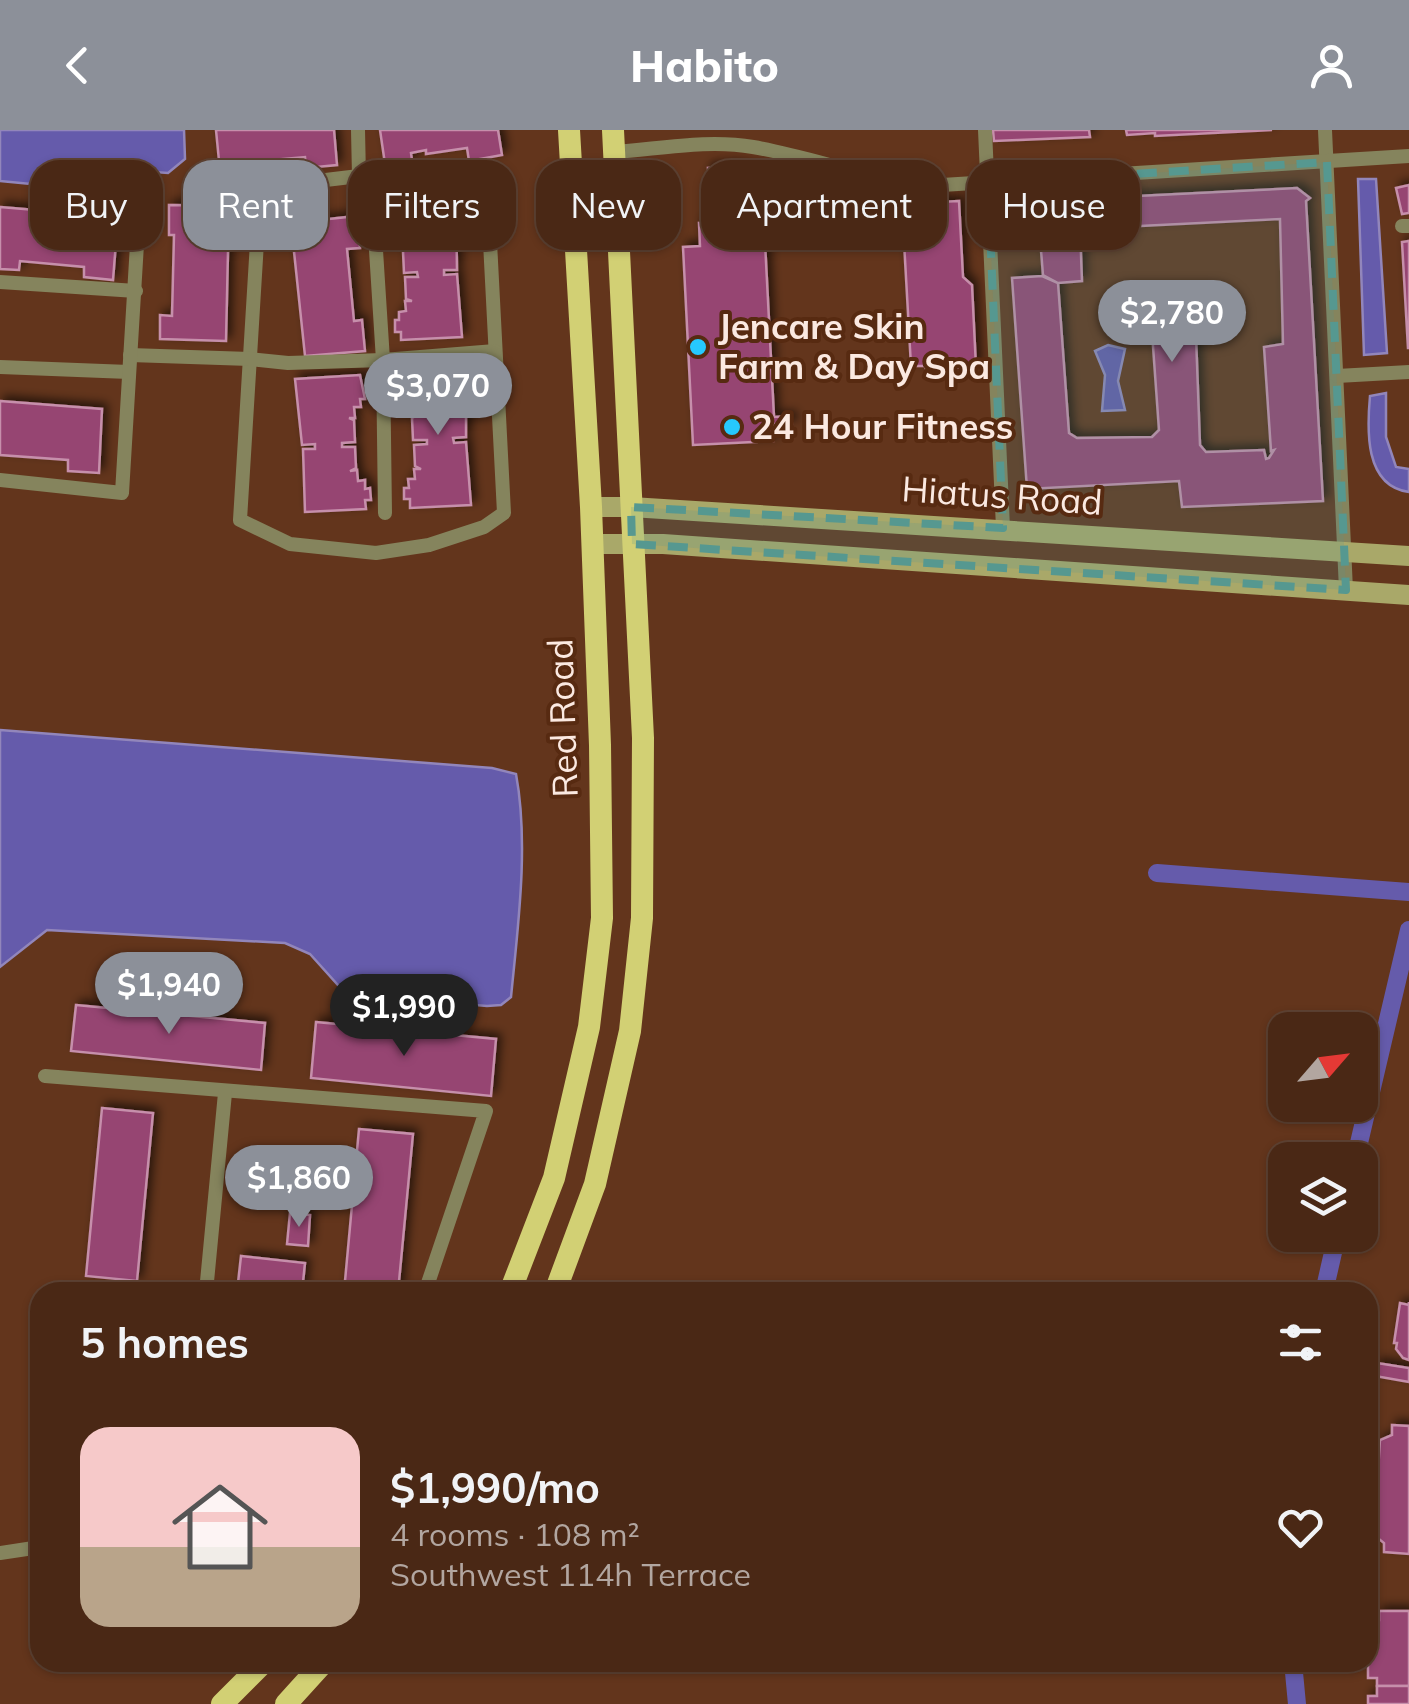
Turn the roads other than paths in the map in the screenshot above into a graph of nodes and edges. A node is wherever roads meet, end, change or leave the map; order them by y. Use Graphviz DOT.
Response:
graph roads {
  1 [pos="358,130"];
  2 [pos="570,130"];
  3 [pos="985,130"];
  4 [pos="1325,130"];
  5 [pos="613,141"];
  6 [pos="1409,156"];
  7 [pos="359,160"];
  8 [pos="987,160"];
  9 [pos="1327,162"];
  10 [pos="1140,174"];
  11 [pos="348,178"];
  12 [pos="967,185"];
  13 [pos="138,250"];
  14 [pos="376,250"];
  15 [pos="490,250"];
  16 [pos="991,250"];
  17 [pos="0,282"];
  18 [pos="136,291"];
  19 [pos="496,351"];
  20 [pos="130,356"];
  21 [pos="250,359"];
  22 [pos="383,360"];
  23 [pos="0,366"];
  24 [pos="130,372"];
  25 [pos="1409,372"];
  26 [pos="1337,376"];
  27 [pos="0,480"];
  28 [pos="591,507"];
  29 [pos="631,507"];
  30 [pos="385,513"];
  31 [pos="1003,528"];
  32 [pos="592,544"];
  33 [pos="632,544"];
  34 [pos="1345,551"];
  35 [pos="1409,556"];
  36 [pos="1346,590"];
  37 [pos="1409,596"];
  38 [pos="45,1076"];
  39 [pos="226,1093"];
  40 [pos="519,1268"];
  41 [pos="207,1282"];
  42 [pos="429,1282"];
  43 [pos="514,1282"];
  44 [pos="520,1282"];
  45 [pos="559,1282"];
  46 [pos="30,1548"];
  47 [pos="0,1553"];
  48 [pos="254,1672"];
  49 [pos="305,1674"];
  50 [pos="222,1704"];
  51 [pos="286,1704"];
  1 -- 7 [label="street"];
  2 -- 28 [label="highway, Red Road"];
  3 -- 8 [label="street"];
  4 -- 9 [label="street"];
  5 -- 12 [label="street"];
  5 -- 29 [label="highway"];
  6 -- 9 [label="street"];
  9 -- 10 [label="street"];
  9 -- 26 [label="street"];
  11 -- 21 [label="street"];
  13 -- 18 [label="street"];
  14 -- 22 [label="street"];
  15 -- 19 [label="street"];
  16 -- 31 [label="street"];
  17 -- 18 [label="street"];
  18 -- 20 [label="street"];
  19 -- 21 [label="street"];
  19 -- 22 [label="street"];
  20 -- 21 [label="street"];
  20 -- 24 [label="street"];
  21 -- 22 [label="street"];
  22 -- 30 [label="street"];
  23 -- 24 [label="street"];
  24 -- 27 [label="street"];
  25 -- 26 [label="street"];
  26 -- 34 [label="street"];
  28 -- 29 [label="main road, Hiatus Road"];
  28 -- 32 [label="highway, Red Road"];
  29 -- 31 [label="main road, Hiatus Road"];
  29 -- 33 [label="highway"];
  31 -- 34 [label="main road, Hiatus Road"];
  32 -- 33 [label="main road, Hiatus Road"];
  32 -- 40 [label="highway, Red Road"];
  33 -- 36 [label="main road, Hiatus Road"];
  33 -- 45 [label="highway"];
  34 -- 35 [label="main road, Hiatus Road"];
  34 -- 36 [label="street"];
  36 -- 37 [label="main road, Hiatus Road"];
  38 -- 39 [label="street"];
  39 -- 41 [label="street"];
  39 -- 42 [label="street"];
  40 -- 43 [label="highway, Red Road"];
  40 -- 44 [label="highway"];
  46 -- 47 [label="street"];
  48 -- 50 [label="highway"];
  49 -- 51 [label="highway"];
}
